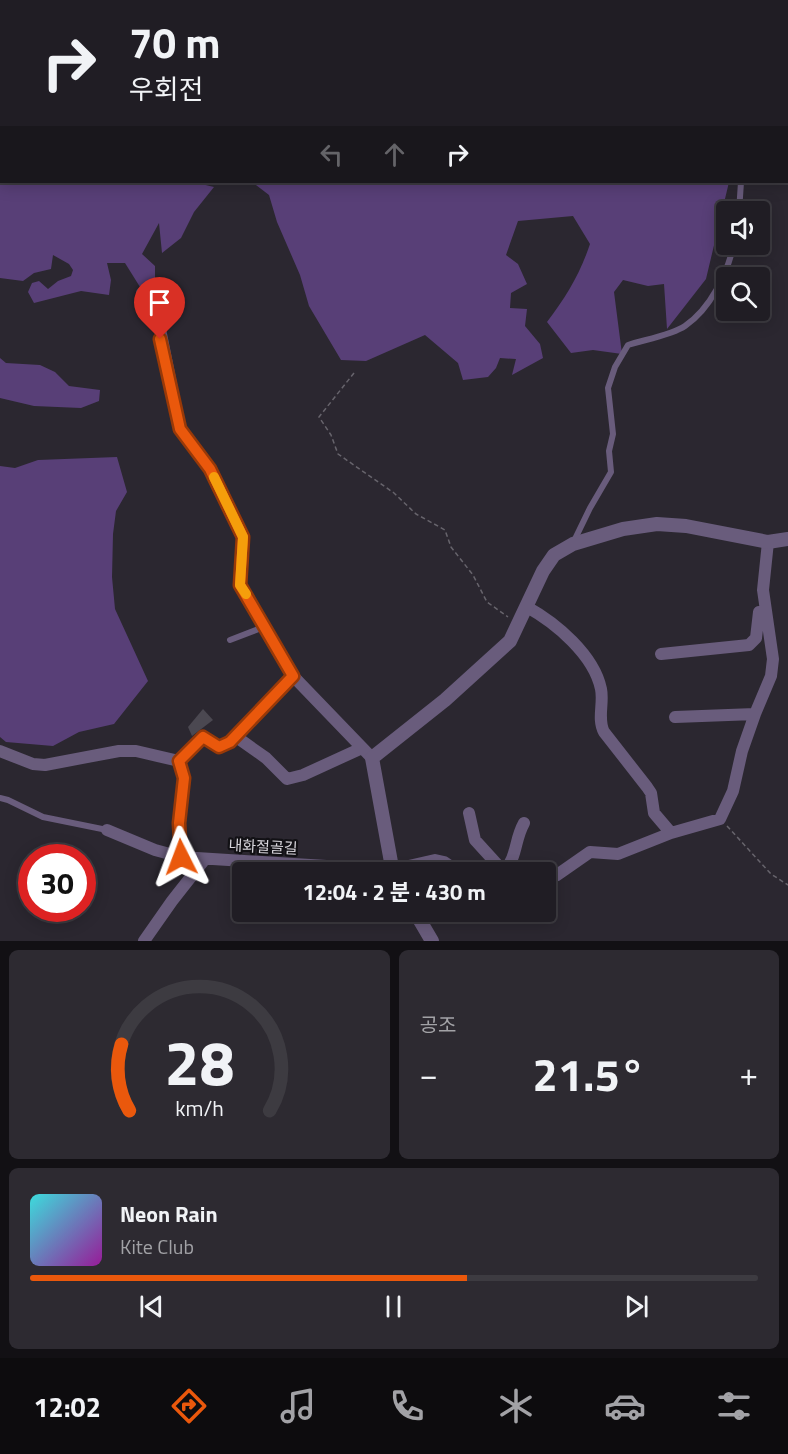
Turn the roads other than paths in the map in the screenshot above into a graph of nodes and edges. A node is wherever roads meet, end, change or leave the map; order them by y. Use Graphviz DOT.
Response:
graph roads {
  1 [pos="741,183"];
  2 [pos="740,201"];
  3 [pos="732,255"];
  4 [pos="142,293"];
  5 [pos="788,539"];
  6 [pos="768,542"];
  7 [pos="573,544"];
  8 [pos="763,590"];
  9 [pos="527,607"];
  10 [pos="265,627"];
  11 [pos="230,640"];
  12 [pos="661,654"];
  13 [pos="293,676"];
  14 [pos="755,714"];
  15 [pos="675,717"];
  16 [pos="235,736"];
  17 [pos="0,751"];
  18 [pos="367,753"];
  19 [pos="179,761"];
  20 [pos="0,798"];
  21 [pos="469,813"];
  22 [pos="524,823"];
  23 [pos="107,830"];
  24 [pos="671,832"];
  25 [pos="181,857"];
  26 [pos="206,859"];
  27 [pos="252,862"];
  28 [pos="391,862"];
  29 [pos="427,862"];
  30 [pos="444,862"];
  31 [pos="495,862"];
  32 [pos="511,862"];
  33 [pos="556,875"];
  34 [pos="421,922"];
  35 [pos="144,941"];
  36 [pos="432,941"];
  1 -- 2 [label="lane"];
  3 -- 7 [label="lane"];
  4 -- 10 [label="street"];
  5 -- 6 [label="street"];
  6 -- 7 [label="street"];
  6 -- 8 [label="street"];
  7 -- 9 [label="street"];
  8 -- 12 [label="street"];
  8 -- 14 [label="street"];
  9 -- 18 [label="street"];
  9 -- 24 [label="street"];
  10 -- 11 [label="lane"];
  10 -- 13 [label="street"];
  13 -- 16 [label="street"];
  13 -- 18 [label="street"];
  14 -- 15 [label="street"];
  14 -- 24 [label="street"];
  16 -- 18 [label="street"];
  16 -- 19 [label="street"];
  17 -- 19 [label="street"];
  18 -- 28 [label="street"];
  19 -- 25 [label="street"];
  20 -- 23 [label="lane, 내화절골길"];
  21 -- 31 [label="street"];
  22 -- 32 [label="street"];
  23 -- 25 [label="street, 내화절골길"];
  24 -- 33 [label="street"];
  25 -- 26 [label="street, 내화절골길"];
  26 -- 27 [label="street, 내화절골길"];
  26 -- 35 [label="street"];
  29 -- 30 [label="street, 내화절골길"];
  34 -- 36 [label="street"];
}
